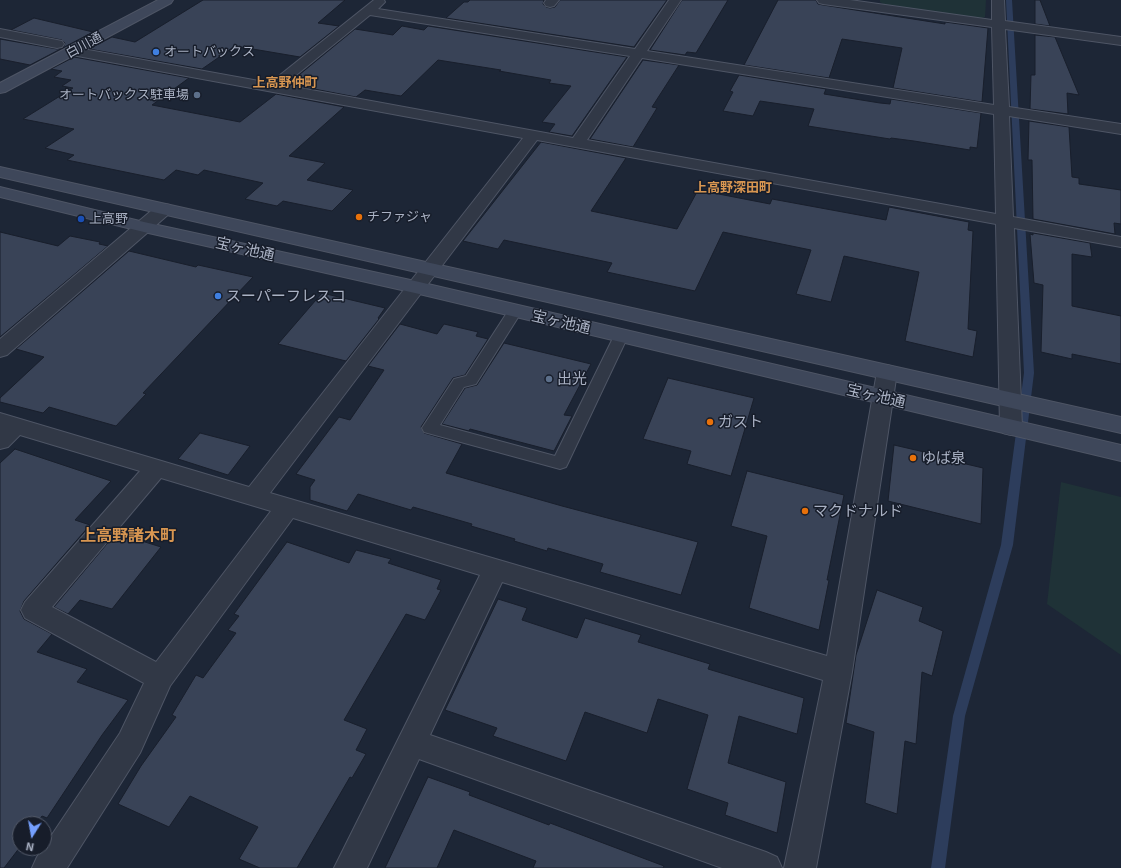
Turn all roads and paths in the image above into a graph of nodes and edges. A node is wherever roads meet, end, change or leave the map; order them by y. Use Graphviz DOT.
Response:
graph roads {
  1 [pos="142,0"];
  2 [pos="167,0"];
  3 [pos="381,0"];
  4 [pos="675,0"];
  5 [pos="823,0"];
  6 [pos="998,0"];
  7 [pos="874,3"];
  8 [pos="367,11"];
  9 [pos="998,24"];
  10 [pos="0,33"];
  11 [pos="1121,41"];
  12 [pos="57,44"];
  13 [pos="72,51"];
  14 [pos="638,53"];
  15 [pos="38,54"];
  16 [pos="36,71"];
  17 [pos="272,88"];
  18 [pos="0,89"];
  19 [pos="0,104"];
  20 [pos="1001,110"];
  21 [pos="1121,128"];
  22 [pos="533,135"];
  23 [pos="577,143"];
  24 [pos="3,168"];
  25 [pos="0,192"];
  26 [pos="164,209"];
  27 [pos="1004,221"];
  28 [pos="144,227"];
  29 [pos="1121,242"];
  30 [pos="429,268"];
  31 [pos="415,287"];
  32 [pos="515,311"];
  33 [pos="621,336"];
  34 [pos="0,350"];
  35 [pos="887,372"];
  36 [pos="882,398"];
  37 [pos="1010,400"];
  38 [pos="1121,425"];
  39 [pos="1011,427"];
  40 [pos="5,429"];
  41 [pos="1121,453"];
  42 [pos="156,468"];
  43 [pos="254,497"];
  44 [pos="288,507"];
  45 [pos="496,569"];
  46 [pos="838,672"];
  47 [pos="160,678"];
  48 [pos="411,742"];
  49 [pos="48,868"];
  50 [pos="350,868"];
  51 [pos="766,868"];
  52 [pos="800,868"];
  1 -- 12 [label="street, 白川通"];
  2 -- 13 [label="street, 白川通"];
  3 -- 8 [label="street"];
  4 -- 14 [label="street"];
  5 -- 7 [label="street"];
  6 -- 9 [label="street"];
  7 -- 9 [label="street"];
  8 -- 14 [label="street"];
  8 -- 17 [label="street"];
  9 -- 11 [label="street"];
  9 -- 20 [label="street"];
  10 -- 12 [label="street"];
  12 -- 15 [label="street, 白川通"];
  13 -- 16 [label="street, 白川通"];
  13 -- 17 [label="street"];
  14 -- 20 [label="street"];
  14 -- 23 [label="street"];
  16 -- 18 [label="street, 白川通"];
  16 -- 19 [label="street"];
  17 -- 22 [label="street"];
  20 -- 21 [label="street"];
  20 -- 27 [label="street"];
  22 -- 23 [label="street"];
  22 -- 30 [label="street"];
  23 -- 27 [label="street"];
  24 -- 26 [label="street, 宝ヶ池通"];
  25 -- 28 [label="street, 宝ヶ池通"];
  26 -- 28 [label="street"];
  26 -- 30 [label="street, 宝ヶ池通"];
  27 -- 29 [label="street"];
  27 -- 37 [label="street"];
  28 -- 31 [label="street, 宝ヶ池通"];
  28 -- 34 [label="street"];
  30 -- 31 [label="street"];
  30 -- 35 [label="street, 宝ヶ池通"];
  31 -- 32 [label="street, 宝ヶ池通"];
  31 -- 43 [label="street"];
  32 -- 33 [label="street, 宝ヶ池通"];
  32 -- 33 [label="lane"];
  33 -- 36 [label="street, 宝ヶ池通"];
  35 -- 36 [label="street"];
  35 -- 37 [label="street, 宝ヶ池通"];
  36 -- 39 [label="street, 宝ヶ池通"];
  36 -- 46 [label="street"];
  37 -- 38 [label="street, 宝ヶ池通"];
  37 -- 39 [label="street"];
  39 -- 41 [label="street, 宝ヶ池通"];
  40 -- 42 [label="street"];
  42 -- 43 [label="street"];
  42 -- 47 [label="street"];
  43 -- 44 [label="street"];
  44 -- 45 [label="street"];
  44 -- 47 [label="street"];
  45 -- 46 [label="street"];
  45 -- 48 [label="street"];
  46 -- 52 [label="street"];
  47 -- 49 [label="street"];
  48 -- 50 [label="street"];
  48 -- 51 [label="street"];
}
